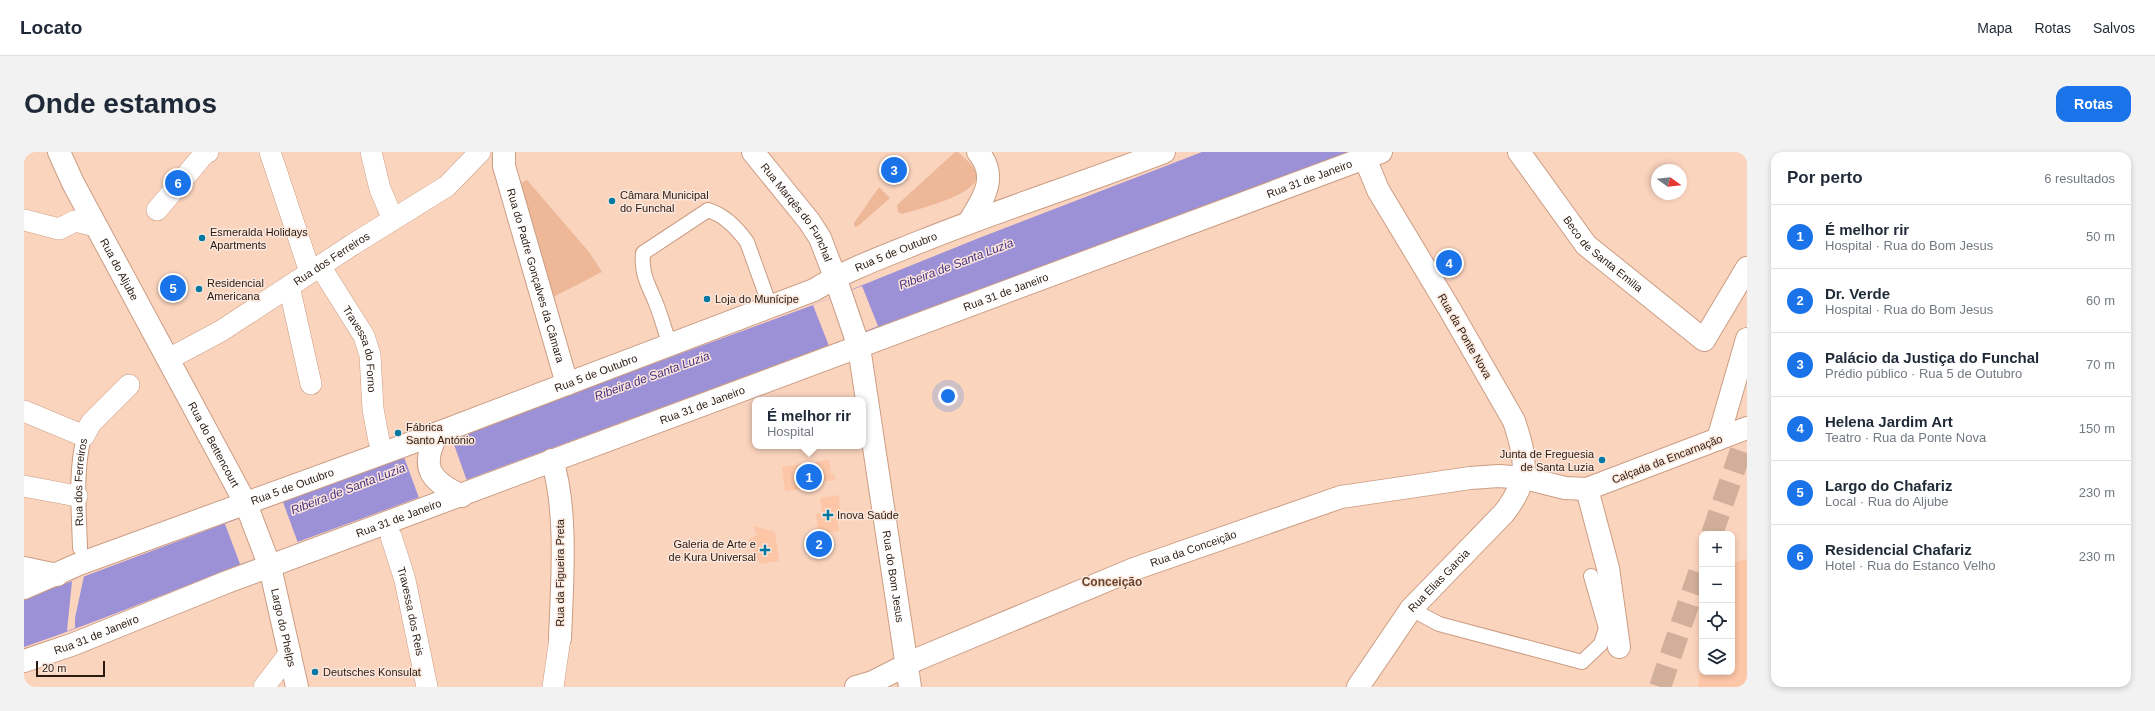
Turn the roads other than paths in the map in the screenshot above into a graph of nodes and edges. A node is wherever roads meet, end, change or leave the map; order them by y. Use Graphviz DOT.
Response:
graph roads {
  1 [pos="59,152"];
  2 [pos="206,152"];
  3 [pos="270,152"];
  4 [pos="372,152"];
  5 [pos="480,152"];
  6 [pos="753,152"];
  7 [pos="978,152"];
  8 [pos="1164,152"];
  9 [pos="1519,152"];
  10 [pos="1369,154"];
  11 [pos="504,159"];
  12 [pos="157,210"];
  13 [pos="393,219"];
  14 [pos="24,220"];
  15 [pos="969,222"];
  16 [pos="96,226"];
  17 [pos="1747,268"];
  18 [pos="315,269"];
  19 [pos="838,285"];
  20 [pos="289,286"];
  21 [pos="770,306"];
  22 [pos="1747,339"];
  23 [pos="857,341"];
  24 [pos="670,344"];
  25 [pos="176,355"];
  26 [pos="311,384"];
  27 [pos="567,384"];
  28 [pos="128,385"];
  29 [pos="183,385"];
  30 [pos="866,397"];
  31 [pos="866,399"];
  32 [pos="24,411"];
  33 [pos="1747,428"];
  34 [pos="84,436"];
  35 [pos="1718,439"];
  36 [pos="434,440"];
  37 [pos="380,441"];
  38 [pos="552,460"];
  39 [pos="1524,478"];
  40 [pos="24,486"];
  41 [pos="1587,489"];
  42 [pos="455,492"];
  43 [pos="77,496"];
  44 [pos="248,509"];
  45 [pos="392,536"];
  46 [pos="80,548"];
  47 [pos="267,561"];
  48 [pos="24,568"];
  49 [pos="57,575"];
  50 [pos="1591,576"];
  51 [pos="24,588"];
  52 [pos="1411,609"];
  53 [pos="560,638"];
  54 [pos="1619,647"];
  55 [pos="290,653"];
  56 [pos="24,661"];
  57 [pos="907,664"];
  58 [pos="264,687"];
  59 [pos="297,687"];
  60 [pos="427,687"];
  61 [pos="553,687"];
  62 [pos="856,687"];
  63 [pos="910,687"];
  64 [pos="1358,687"];
  1 -- 16 [label="street, Rua do Aljube"];
  2 -- 12 [label="street"];
  3 -- 18 [label="street, Travessa do Forno"];
  4 -- 13 [label="street"];
  5 -- 13 [label="street, Rua dos Ferreiros"];
  6 -- 19 [label="street, Rua Marqês do Funchal"];
  7 -- 15 [label="street"];
  8 -- 15 [label="street, Rua 5 de Outubro"];
  9 -- 17 [label="street, Beco de Santa Emilia"];
  10 -- 23 [label="street, Rua 31 de Janeiro"];
  10 -- 39 [label="street, Rua da Ponte Nova"];
  11 -- 27 [label="street, Rua do Padre Gonçalves da Câmara"];
  13 -- 18 [label="street, Rua dos Ferreiros"];
  14 -- 16 [label="street"];
  15 -- 19 [label="street, Rua 5 de Outubro"];
  16 -- 29 [label="street, Rua do Aljube"];
  18 -- 20 [label="street, Rua dos Ferreiros"];
  18 -- 37 [label="street, Travessa do Forno"];
  19 -- 21 [label="street, Rua 5 de Outubro"];
  19 -- 23 [label="street, Rua Marqês do Funchal"];
  20 -- 25 [label="street, Rua dos Ferreiros"];
  20 -- 26 [label="street"];
  21 -- 24 [label="street, Rua 5 de Outubro"];
  21 -- 24 [label="lane"];
  22 -- 35 [label="street"];
  23 -- 30 [label="street, Rua do Bom Jesus"];
  23 -- 38 [label="street, Rua 31 de Janeiro"];
  24 -- 27 [label="street, Rua 5 de Outubro"];
  27 -- 36 [label="street, Rua 5 de Outubro"];
  28 -- 34 [label="street, Rua dos Ferreiros"];
  29 -- 44 [label="street, Rua do Bettencourt"];
  31 -- 57 [label="street, Rua do Bom Jesus"];
  32 -- 34 [label="street"];
  33 -- 35 [label="street, Calçada da Encarnação"];
  34 -- 43 [label="lane, Rua dos Ferreiros"];
  35 -- 41 [label="street, Calçada da Encarnação"];
  36 -- 42 [label="street"];
  36 -- 44 [label="street, Rua 5 de Outubro"];
  38 -- 42 [label="street, Rua 31 de Janeiro"];
  38 -- 53 [label="street, Rua da Figueira Preta"];
  39 -- 41 [label="street, Calçada da Encarnação"];
  39 -- 52 [label="street, Rua Elias Garcia"];
  39 -- 57 [label="street, Rua da Conceição"];
  40 -- 43 [label="street"];
  41 -- 54 [label="street"];
  42 -- 47 [label="street, Rua 31 de Janeiro"];
  43 -- 46 [label="lane, Rua dos Ferreiros"];
  44 -- 47 [label="street, Rua do Bettencourt"];
  44 -- 49 [label="street, Rua 5 de Outubro"];
  45 -- 60 [label="street, Travessa dos Reis"];
  47 -- 55 [label="street, Largo do Phelps"];
  47 -- 56 [label="street, Rua 31 de Janeiro"];
  48 -- 49 [label="street"];
  49 -- 51 [label="street, Rua 5 de Outubro"];
  50 -- 52 [label="lane"];
  52 -- 64 [label="street, Rua Elias Garcia"];
  53 -- 61 [label="street, Rua da Figueira Preta"];
  55 -- 58 [label="street"];
  55 -- 59 [label="street, Largo do Phelps"];
  57 -- 62 [label="street, Rua da Conceição"];
  57 -- 63 [label="street, Rua do Bom Jesus"];
}
